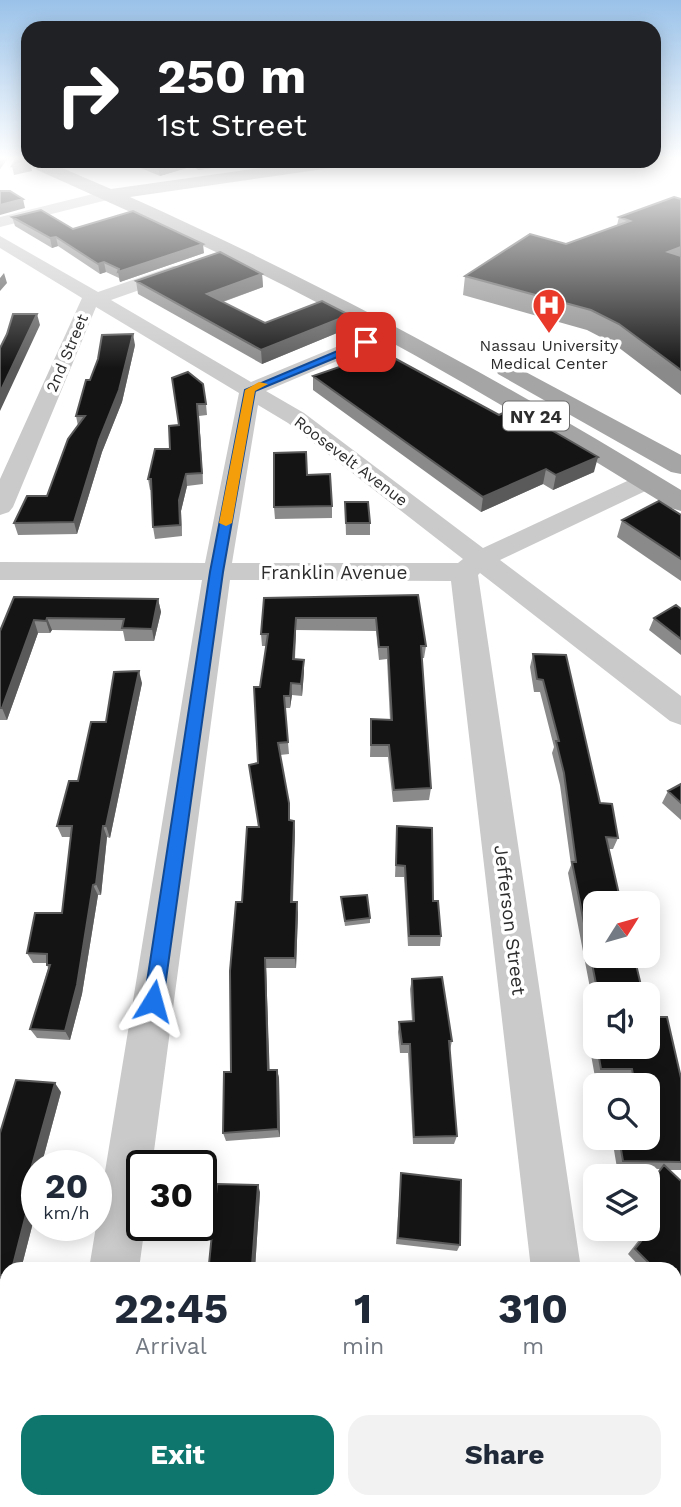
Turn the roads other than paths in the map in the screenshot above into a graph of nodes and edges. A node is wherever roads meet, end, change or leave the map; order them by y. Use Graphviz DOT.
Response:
graph roads {
  1 [pos="196,227"];
  2 [pos="0,241"];
  3 [pos="233,241"];
  4 [pos="13,271"];
  5 [pos="51,271"];
  6 [pos="98,298"];
  7 [pos="415,320"];
  8 [pos="389,332"];
  9 [pos="488,358"];
  10 [pos="250,390"];
  11 [pos="681,466"];
  12 [pos="647,481"];
  13 [pos="681,502"];
  14 [pos="0,507"];
  15 [pos="472,565"];
  16 [pos="0,571"];
  17 [pos="216,572"];
  18 [pos="681,713"];
  19 [pos="115,1262"];
  20 [pos="554,1262"];
  1 -- 3 [label="main road, NY 24"];
  2 -- 5 [label="street, Roosevelt Avenue"];
  3 -- 6 [label="street, 2nd Street"];
  3 -- 7 [label="main road, NY 24"];
  3 -- 8 [label="main road, NY 24"];
  4 -- 5 [label="street"];
  5 -- 6 [label="street, Roosevelt Avenue"];
  6 -- 10 [label="street, Roosevelt Avenue"];
  6 -- 14 [label="street, 2nd Street"];
  8 -- 10 [label="street"];
  8 -- 12 [label="main road, NY 24"];
  9 -- 11 [label="main road, NY 24"];
  10 -- 15 [label="street, Roosevelt Avenue"];
  10 -- 17 [label="street"];
  12 -- 13 [label="main road, NY 24"];
  12 -- 15 [label="street, Franklin Avenue"];
  15 -- 17 [label="street, Franklin Avenue"];
  15 -- 18 [label="street, Roosevelt Avenue"];
  15 -- 20 [label="street, Jefferson Street"];
  16 -- 17 [label="street, Franklin Avenue"];
  17 -- 19 [label="street"];
}
